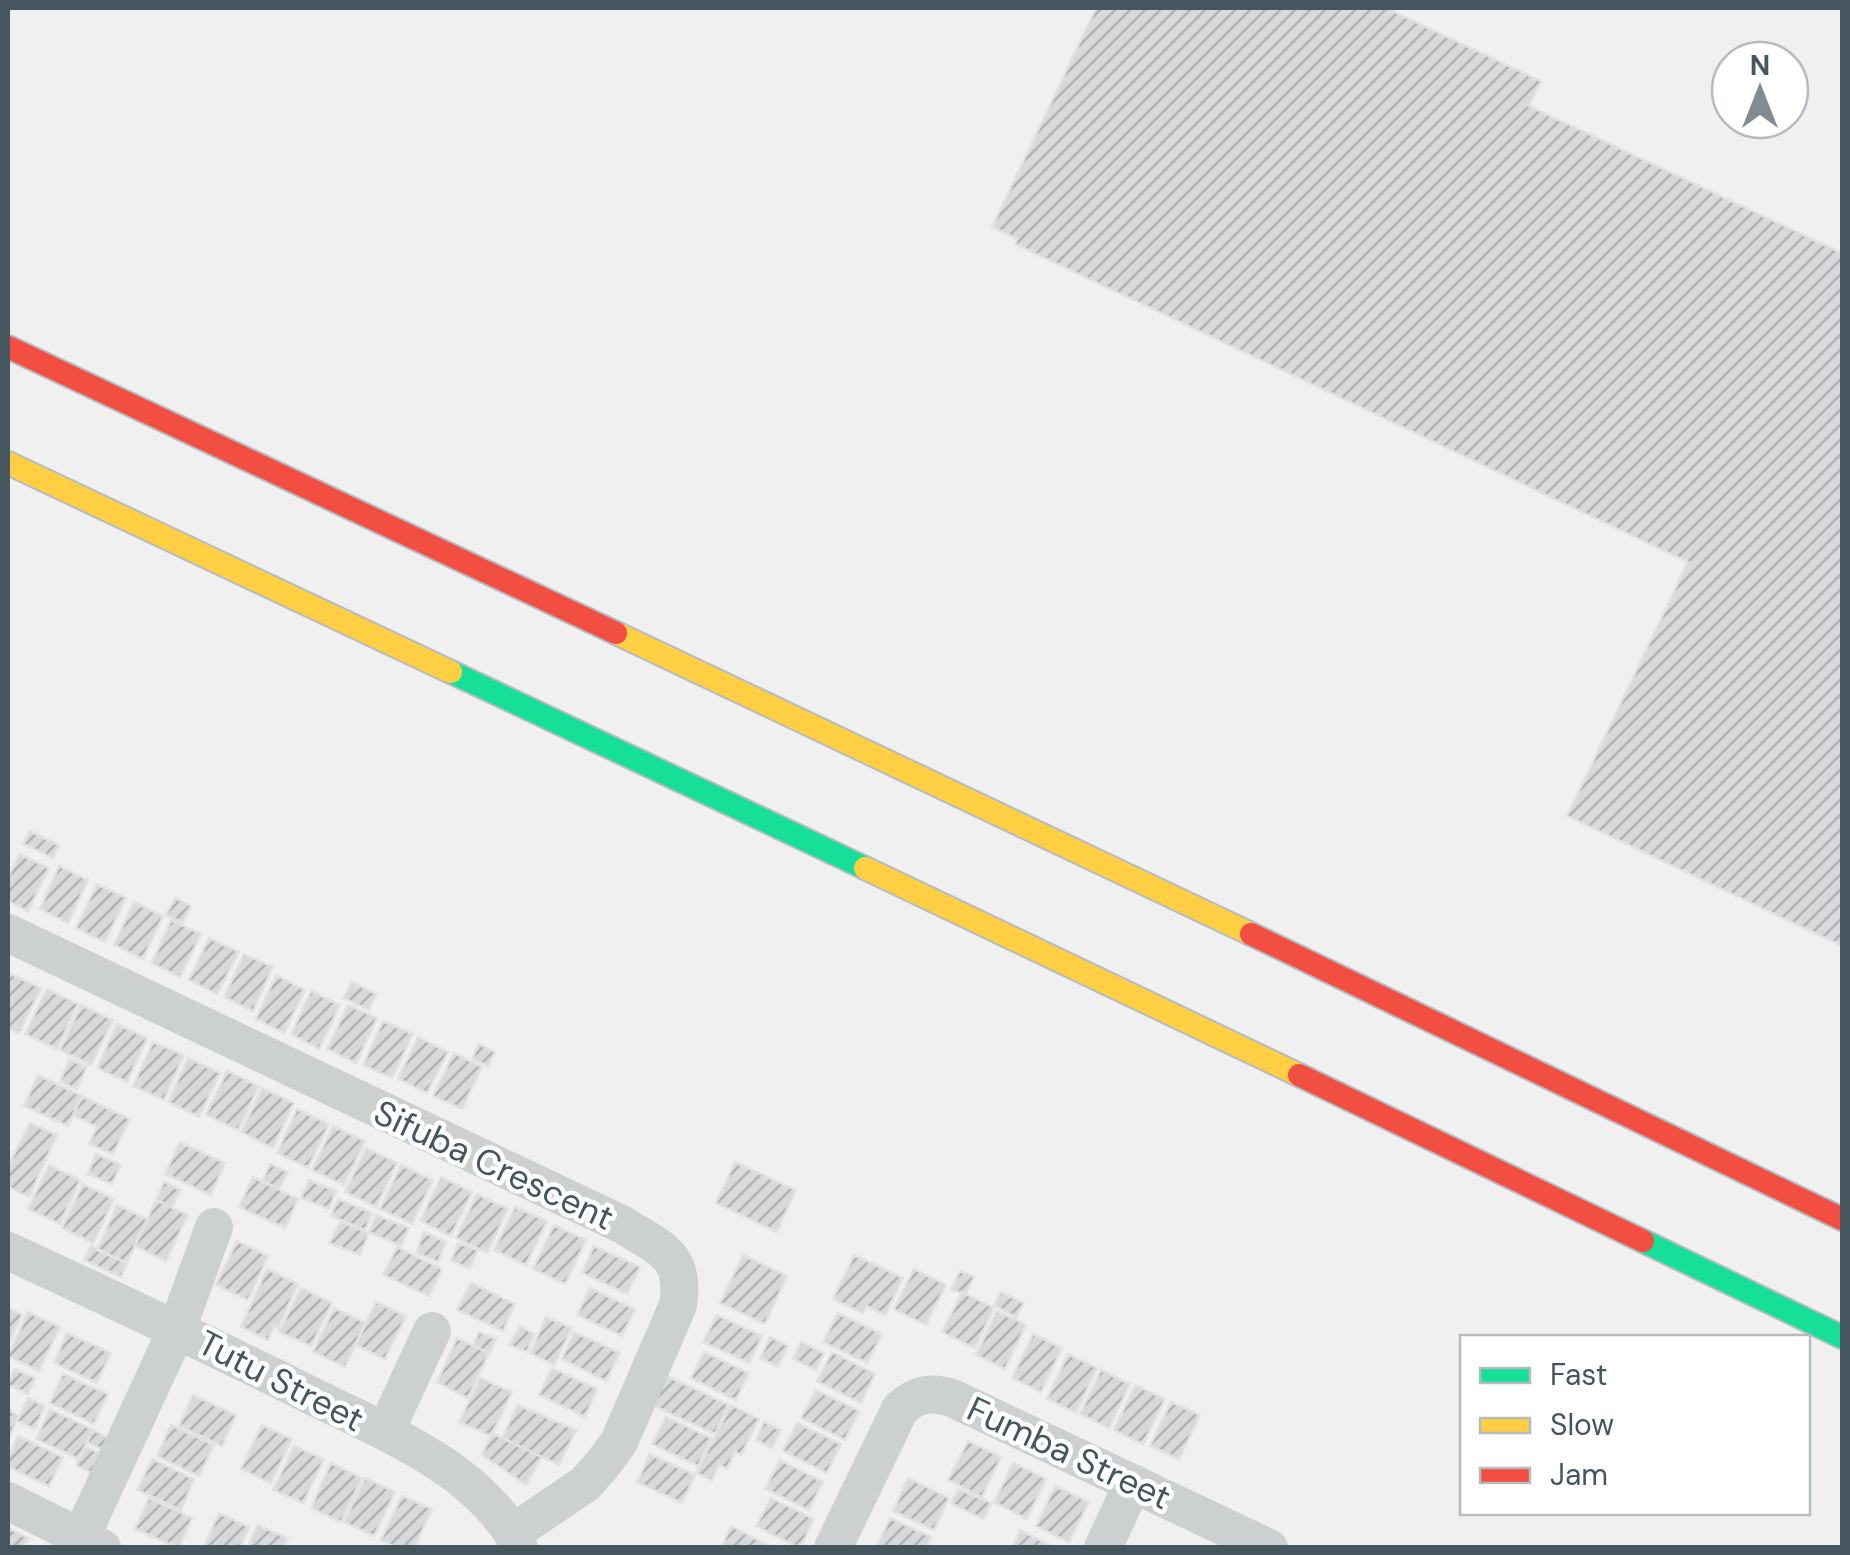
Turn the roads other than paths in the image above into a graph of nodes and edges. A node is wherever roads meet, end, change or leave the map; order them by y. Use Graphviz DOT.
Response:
graph roads {
  1 [pos="8,347"];
  2 [pos="8,463"];
  3 [pos="8,933"];
  4 [pos="1842,1219"];
  5 [pos="214,1227"];
  6 [pos="8,1251"];
  7 [pos="178,1329"];
  8 [pos="432,1331"];
  9 [pos="1842,1337"];
  10 [pos="384,1432"];
  11 [pos="1132,1483"];
  12 [pos="8,1501"];
  13 [pos="516,1540"];
  14 [pos="87,1544"];
  15 [pos="833,1548"];
  16 [pos="1103,1548"];
  17 [pos="1269,1548"];
  1 -- 4 [label="highway"];
  2 -- 9 [label="highway"];
  3 -- 13 [label="street, Sifuba Crescent"];
  5 -- 7 [label="street, Tutu Street"];
  6 -- 7 [label="street, Tutu Street"];
  7 -- 10 [label="street, Tutu Street"];
  7 -- 14 [label="street"];
  8 -- 10 [label="street, Tutu Street"];
  10 -- 13 [label="street, Tutu Street"];
  11 -- 15 [label="street, Fumba Street"];
  11 -- 16 [label="street"];
  11 -- 17 [label="street, Fumba Street"];
  12 -- 14 [label="street"];
}
